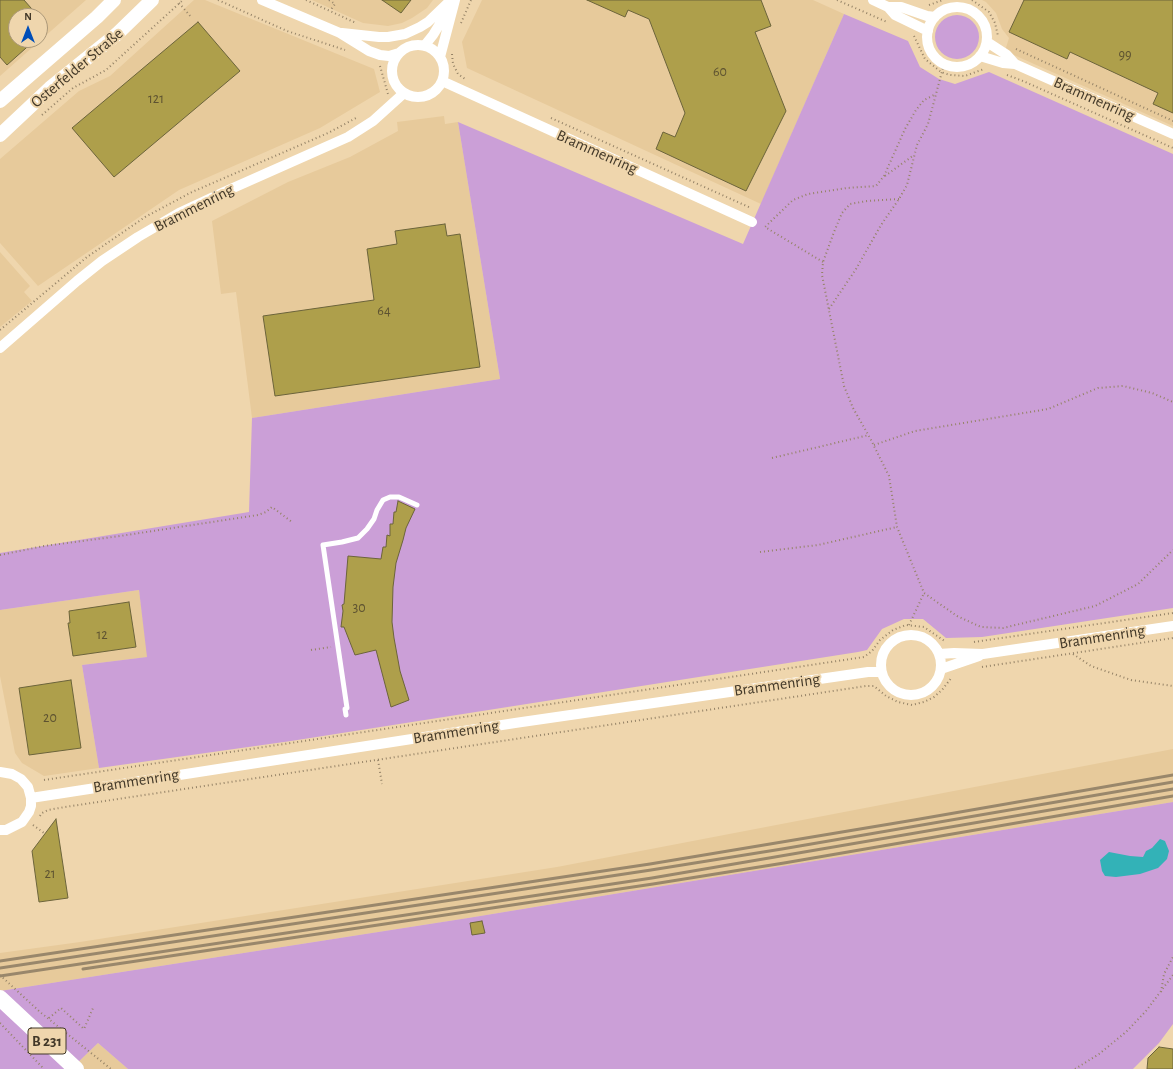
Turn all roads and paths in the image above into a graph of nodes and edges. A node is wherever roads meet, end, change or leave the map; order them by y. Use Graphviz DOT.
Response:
graph roads {
  1 [pos="114,0"];
  2 [pos="152,0"];
  3 [pos="182,0"];
  4 [pos="218,0"];
  5 [pos="262,0"];
  6 [pos="306,0"];
  7 [pos="329,0"];
  8 [pos="453,0"];
  9 [pos="471,0"];
  10 [pos="837,0"];
  11 [pos="873,0"];
  12 [pos="943,0"];
  13 [pos="972,0"];
  14 [pos="179,4"];
  15 [pos="927,5"];
  16 [pos="888,7"];
  17 [pos="330,11"];
  18 [pos="935,17"];
  19 [pos="192,18"];
  20 [pos="892,25"];
  21 [pos="362,26"];
  22 [pos="459,27"];
  23 [pos="928,31"];
  24 [pos="340,33"];
  25 [pos="909,33"];
  26 [pos="1001,39"];
  27 [pos="987,42"];
  28 [pos="425,46"];
  29 [pos="1012,47"];
  30 [pos="347,51"];
  31 [pos="452,51"];
  32 [pos="399,53"];
  33 [pos="980,56"];
  34 [pos="440,57"];
  35 [pos="376,64"];
  36 [pos="1015,64"];
  37 [pos="380,65"];
  38 [pos="943,68"];
  39 [pos="985,68"];
  40 [pos="1005,74"];
  41 [pos="442,81"];
  42 [pos="468,81"];
  43 [pos="404,93"];
  44 [pos="936,94"];
  45 [pos="0,101"];
  46 [pos="546,116"];
  47 [pos="36,119"];
  48 [pos="1173,121"];
  49 [pos="1173,134"];
  50 [pos="0,135"];
  51 [pos="1173,148"];
  52 [pos="915,155"];
  53 [pos="884,176"];
  54 [pos="899,199"];
  55 [pos="750,208"];
  56 [pos="752,222"];
  57 [pos="823,262"];
  58 [pos="829,308"];
  59 [pos="0,348"];
  60 [pos="1173,402"];
  61 [pos="869,435"];
  62 [pos="874,445"];
  63 [pos="772,458"];
  64 [pos="417,505"];
  65 [pos="292,522"];
  66 [pos="897,527"];
  67 [pos="1173,550"];
  68 [pos="760,552"];
  69 [pos="0,555"];
  70 [pos="924,593"];
  71 [pos="1173,613"];
  72 [pos="909,625"];
  73 [pos="1173,626"];
  74 [pos="1173,638"];
  75 [pos="949,643"];
  76 [pos="968,643"];
  77 [pos="338,646"];
  78 [pos="311,650"];
  79 [pos="939,654"];
  80 [pos="983,654"];
  81 [pos="1072,654"];
  82 [pos="981,667"];
  83 [pos="941,669"];
  84 [pos="881,672"];
  85 [pos="953,675"];
  86 [pos="1173,686"];
  87 [pos="346,715"];
  88 [pos="378,760"];
  89 [pos="0,772"];
  90 [pos="44,780"];
  91 [pos="382,784"];
  92 [pos="31,798"];
  93 [pos="37,819"];
  94 [pos="32,826"];
  95 [pos="0,830"];
  96 [pos="44,833"];
  97 [pos="1173,957"];
  98 [pos="0,975"];
  99 [pos="1173,975"];
  100 [pos="1160,994"];
  101 [pos="0,998"];
  102 [pos="93,1008"];
  103 [pos="49,1018"];
  104 [pos="0,1023"];
  105 [pos="44,1069"];
  106 [pos="76,1069"];
  107 [pos="111,1069"];
  108 [pos="1075,1069"];
  1 -- 45 [label="main road, Osterfelder Straße"];
  2 -- 50 [label="main road, Osterfelder Straße"];
  3 -- 14 [label="path"];
  4 -- 30 [label="path"];
  5 -- 24 [label="street"];
  6 -- 17 [label="path"];
  7 -- 17 [label="path"];
  8 -- 24 [label="street"];
  8 -- 28 [label="street"];
  8 -- 34 [label="street"];
  9 -- 22 [label="path"];
  10 -- 20 [label="path"];
  11 -- 16 [label="street"];
  12 -- 15 [label="path"];
  13 -- 26 [label="path"];
  14 -- 19 [label="path"];
  14 -- 47 [label="path"];
  16 -- 18 [label="street"];
  16 -- 23 [label="street"];
  17 -- 21 [label="path"];
  18 -- 23 [label="street"];
  18 -- 27 [label="street"];
  23 -- 38 [label="street"];
  24 -- 32 [label="street"];
  25 -- 38 [label="path"];
  27 -- 33 [label="street"];
  27 -- 36 [label="street, Brammenring"];
  28 -- 32 [label="street"];
  28 -- 34 [label="street"];
  29 -- 48 [label="path"];
  31 -- 42 [label="path"];
  32 -- 43 [label="street"];
  33 -- 36 [label="street, Brammenring"];
  33 -- 38 [label="street"];
  34 -- 41 [label="street"];
  35 -- 37 [label="path"];
  36 -- 49 [label="street, Brammenring"];
  38 -- 39 [label="path"];
  38 -- 44 [label="path"];
  40 -- 51 [label="path"];
  41 -- 43 [label="street"];
  41 -- 56 [label="street, Brammenring"];
  43 -- 59 [label="street, Brammenring"];
  44 -- 52 [label="path"];
  44 -- 53 [label="path"];
  46 -- 55 [label="path"];
  52 -- 53 [label="path"];
  52 -- 54 [label="path"];
  53 -- 57 [label="path"];
  54 -- 57 [label="path"];
  54 -- 58 [label="path"];
  57 -- 58 [label="path"];
  58 -- 61 [label="path"];
  60 -- 62 [label="path"];
  61 -- 62 [label="path"];
  61 -- 63 [label="path"];
  62 -- 66 [label="path"];
  64 -- 77 [label="lane"];
  65 -- 69 [label="path"];
  66 -- 68 [label="path"];
  66 -- 70 [label="path"];
  67 -- 70 [label="path"];
  70 -- 72 [label="path"];
  71 -- 76 [label="path"];
  72 -- 75 [label="path"];
  72 -- 90 [label="path"];
  73 -- 80 [label="street, Brammenring"];
  74 -- 81 [label="path"];
  77 -- 78 [label="path"];
  77 -- 87 [label="lane"];
  79 -- 80 [label="street, Brammenring"];
  79 -- 83 [label="street"];
  79 -- 84 [label="street"];
  80 -- 83 [label="street, Brammenring"];
  81 -- 82 [label="path"];
  81 -- 86 [label="path"];
  83 -- 84 [label="street"];
  84 -- 92 [label="street, Brammenring"];
  85 -- 88 [label="path"];
  88 -- 91 [label="path"];
  88 -- 93 [label="path"];
  89 -- 92 [label="street"];
  92 -- 95 [label="street"];
  94 -- 96 [label="path"];
  97 -- 100 [label="path"];
  98 -- 103 [label="path"];
  99 -- 100 [label="path"];
  100 -- 108 [label="path"];
  101 -- 106 [label="main road, B 231"];
  102 -- 103 [label="path"];
  103 -- 107 [label="path"];
  104 -- 105 [label="path"];
}
